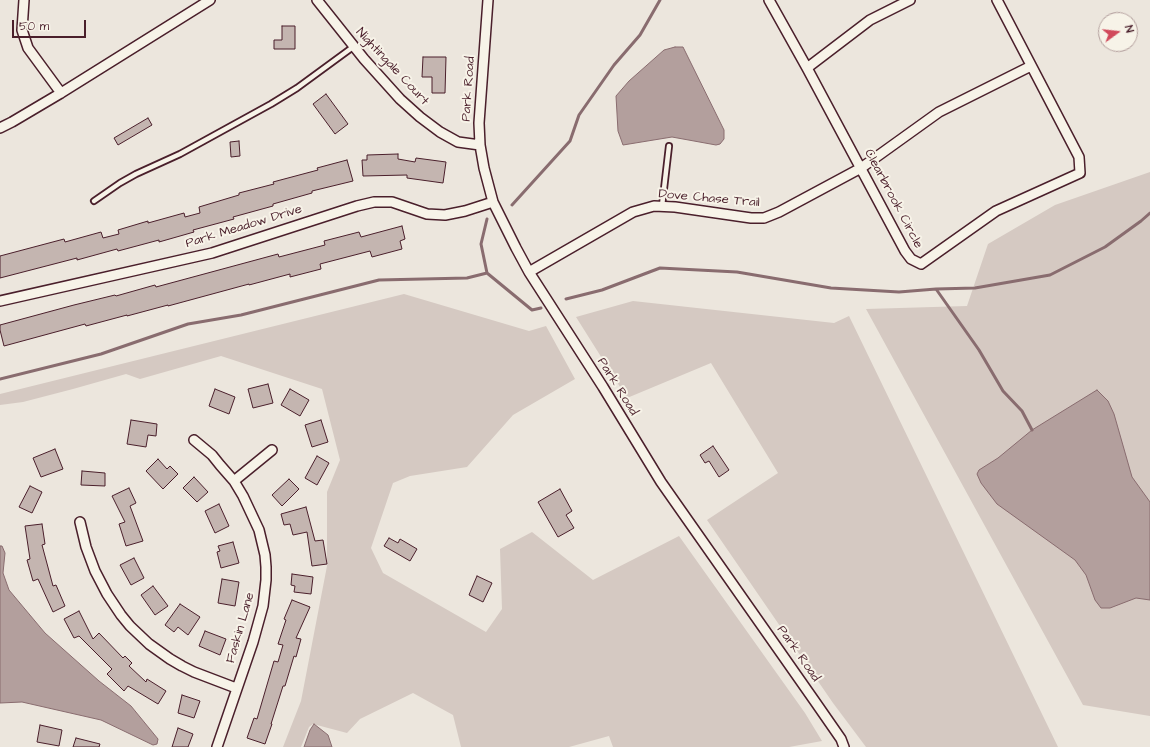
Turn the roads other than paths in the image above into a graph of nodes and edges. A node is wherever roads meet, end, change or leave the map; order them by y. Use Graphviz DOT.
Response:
graph roads {
  1 [pos="24,0"];
  2 [pos="210,0"];
  3 [pos="317,0"];
  4 [pos="488,0"];
  5 [pos="769,0"];
  6 [pos="910,0"];
  7 [pos="997,0"];
  8 [pos="353,47"];
  9 [pos="1031,66"];
  10 [pos="807,68"];
  11 [pos="61,93"];
  12 [pos="0,128"];
  13 [pos="480,145"];
  14 [pos="669,146"];
  15 [pos="861,168"];
  16 [pos="94,201"];
  17 [pos="493,202"];
  18 [pos="662,206"];
  19 [pos="529,272"];
  20 [pos="0,301"];
  21 [pos="194,440"];
  22 [pos="272,450"];
  23 [pos="234,481"];
  24 [pos="80,522"];
  25 [pos="236,688"];
  26 [pos="217,747"];
  27 [pos="844,747"];
  1 -- 11 [label="street"];
  2 -- 11 [label="street"];
  3 -- 8 [label="street, Nightingale Court"];
  4 -- 13 [label="street, Park Road"];
  5 -- 10 [label="street, Clearbrook Circle"];
  6 -- 10 [label="street"];
  7 -- 9 [label="street, Clearbrook Circle"];
  8 -- 13 [label="street, Nightingale Court"];
  8 -- 16 [label="lane"];
  9 -- 15 [label="street, Dove Chase Trail"];
  9 -- 15 [label="street, Clearbrook Circle"];
  10 -- 15 [label="street, Clearbrook Circle"];
  11 -- 12 [label="street"];
  13 -- 17 [label="street, Park Road"];
  14 -- 18 [label="lane"];
  15 -- 18 [label="street, Dove Chase Trail"];
  17 -- 19 [label="street, Park Road"];
  17 -- 20 [label="street, Park Meadow Drive"];
  18 -- 19 [label="street, Dove Chase Trail"];
  19 -- 27 [label="street, Park Road"];
  21 -- 23 [label="street, Faskin Lane"];
  22 -- 23 [label="street"];
  23 -- 25 [label="street, Faskin Lane"];
  24 -- 25 [label="street"];
  25 -- 26 [label="street, Faskin Lane"];
}
